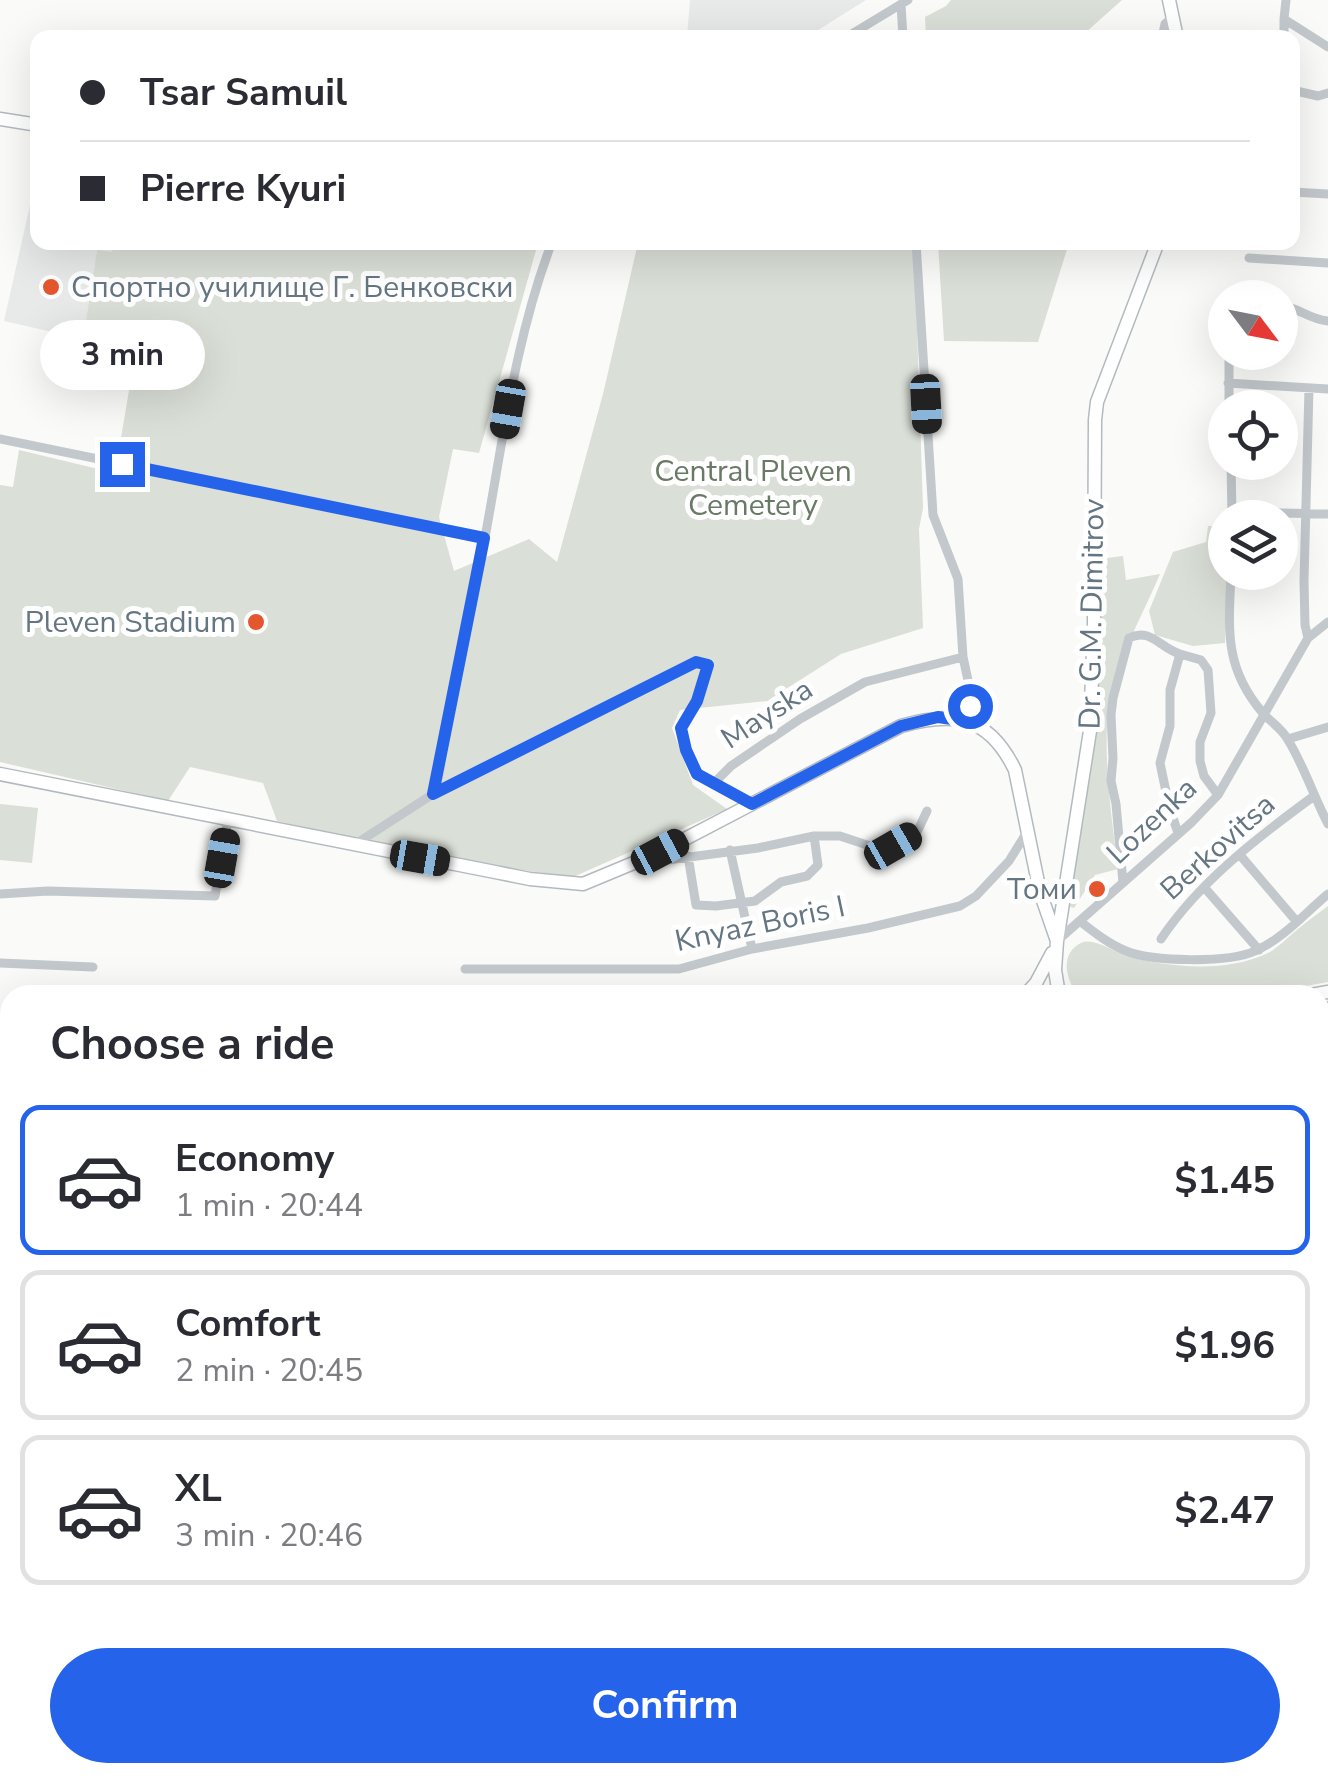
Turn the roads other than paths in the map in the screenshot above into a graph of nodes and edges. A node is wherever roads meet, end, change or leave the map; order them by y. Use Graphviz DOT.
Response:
graph roads {
  1 [pos="1169,0"];
  2 [pos="1286,0"];
  3 [pos="905,2"];
  4 [pos="1173,16"];
  5 [pos="1284,19"];
  6 [pos="858,30"];
  7 [pos="903,30"];
  8 [pos="1164,30"];
  9 [pos="1176,30"];
  10 [pos="1284,30"];
  11 [pos="1328,47"];
  12 [pos="1300,92"];
  13 [pos="1328,93"];
  14 [pos="0,119"];
  15 [pos="30,124"];
  16 [pos="1300,192"];
  17 [pos="1328,194"];
  18 [pos="549,250"];
  19 [pos="916,250"];
  20 [pos="1155,250"];
  21 [pos="1249,258"];
  22 [pos="1328,263"];
  23 [pos="1298,310"];
  24 [pos="1328,321"];
  25 [pos="1228,370"];
  26 [pos="1228,383"];
  27 [pos="1309,388"];
  28 [pos="1328,389"];
  29 [pos="1228,390"];
  30 [pos="0,440"];
  31 [pos="1298,514"];
  32 [pos="1306,514"];
  33 [pos="1328,514"];
  34 [pos="484,538"];
  35 [pos="1230,590"];
  36 [pos="1328,622"];
  37 [pos="1308,638"];
  38 [pos="1180,654"];
  39 [pos="963,656"];
  40 [pos="1264,715"];
  41 [pos="966,721"];
  42 [pos="1328,728"];
  43 [pos="1288,739"];
  44 [pos="0,774"];
  45 [pos="714,784"];
  46 [pos="433,794"];
  47 [pos="1218,796"];
  48 [pos="1314,796"];
  49 [pos="752,804"];
  50 [pos="928,811"];
  51 [pos="1325,811"];
  52 [pos="228,819"];
  53 [pos="1328,824"];
  54 [pos="1029,830"];
  55 [pos="1178,833"];
  56 [pos="814,836"];
  57 [pos="354,845"];
  58 [pos="730,850"];
  59 [pos="660,852"];
  60 [pos="1240,855"];
  61 [pos="688,856"];
  62 [pos="1123,883"];
  63 [pos="1204,887"];
  64 [pos="0,894"];
  65 [pos="1328,894"];
  66 [pos="742,902"];
  67 [pos="1081,922"];
  68 [pos="1297,922"];
  69 [pos="1160,939"];
  70 [pos="1057,941"];
  71 [pos="752,949"];
  72 [pos="1259,950"];
  73 [pos="0,963"];
  74 [pos="93,967"];
  75 [pos="465,970"];
  76 [pos="1032,985"];
  77 [pos="1057,985"];
  1 -- 4 [label="street"];
  2 -- 5 [label="street"];
  3 -- 6 [label="street"];
  3 -- 7 [label="street"];
  4 -- 8 [label="street"];
  4 -- 9 [label="street"];
  5 -- 10 [label="street"];
  5 -- 11 [label="street"];
  12 -- 13 [label="street"];
  14 -- 15 [label="street"];
  16 -- 17 [label="street"];
  18 -- 34 [label="street"];
  19 -- 39 [label="street"];
  20 -- 70 [label="street, Dr. G.M. Dimitrov"];
  21 -- 22 [label="street"];
  23 -- 24 [label="street"];
  25 -- 26 [label="street"];
  26 -- 27 [label="street"];
  26 -- 29 [label="street"];
  27 -- 28 [label="street"];
  27 -- 32 [label="street"];
  30 -- 34 [label="street"];
  31 -- 32 [label="street"];
  32 -- 33 [label="street"];
  32 -- 37 [label="street"];
  34 -- 46 [label="street"];
  35 -- 40 [label="street"];
  36 -- 37 [label="street, Lozenka"];
  37 -- 40 [label="street, Lozenka"];
  38 -- 47 [label="street"];
  38 -- 55 [label="street"];
  38 -- 62 [label="street"];
  39 -- 41 [label="street"];
  39 -- 45 [label="street, Mayska"];
  40 -- 43 [label="street"];
  40 -- 47 [label="street, Lozenka"];
  41 -- 49 [label="street"];
  41 -- 54 [label="street"];
  42 -- 43 [label="street"];
  43 -- 48 [label="street"];
  44 -- 52 [label="street"];
  45 -- 46 [label="street, Mayska"];
  45 -- 49 [label="street"];
  46 -- 57 [label="street, Mayska"];
  47 -- 55 [label="street, Lozenka"];
  48 -- 51 [label="street"];
  48 -- 60 [label="street, Berkovitsa"];
  49 -- 59 [label="street"];
  50 -- 56 [label="street"];
  51 -- 53 [label="street"];
  52 -- 57 [label="street"];
  52 -- 64 [label="street"];
  54 -- 70 [label="street"];
  54 -- 71 [label="street, Knyaz Boris I"];
  55 -- 62 [label="street, Lozenka"];
  56 -- 58 [label="street"];
  56 -- 66 [label="street"];
  57 -- 59 [label="street"];
  58 -- 61 [label="street"];
  58 -- 66 [label="street"];
  59 -- 61 [label="street"];
  60 -- 63 [label="street, Berkovitsa"];
  60 -- 68 [label="street"];
  61 -- 66 [label="street"];
  62 -- 67 [label="street, Lozenka"];
  63 -- 69 [label="street, Berkovitsa"];
  63 -- 72 [label="street"];
  65 -- 68 [label="street"];
  66 -- 71 [label="street"];
  67 -- 70 [label="street, Lozenka"];
  67 -- 72 [label="street"];
  68 -- 72 [label="street"];
  70 -- 76 [label="street"];
  70 -- 77 [label="street, Dr. G.M. Dimitrov"];
  71 -- 75 [label="street, Knyaz Boris I"];
  73 -- 74 [label="street"];
}
